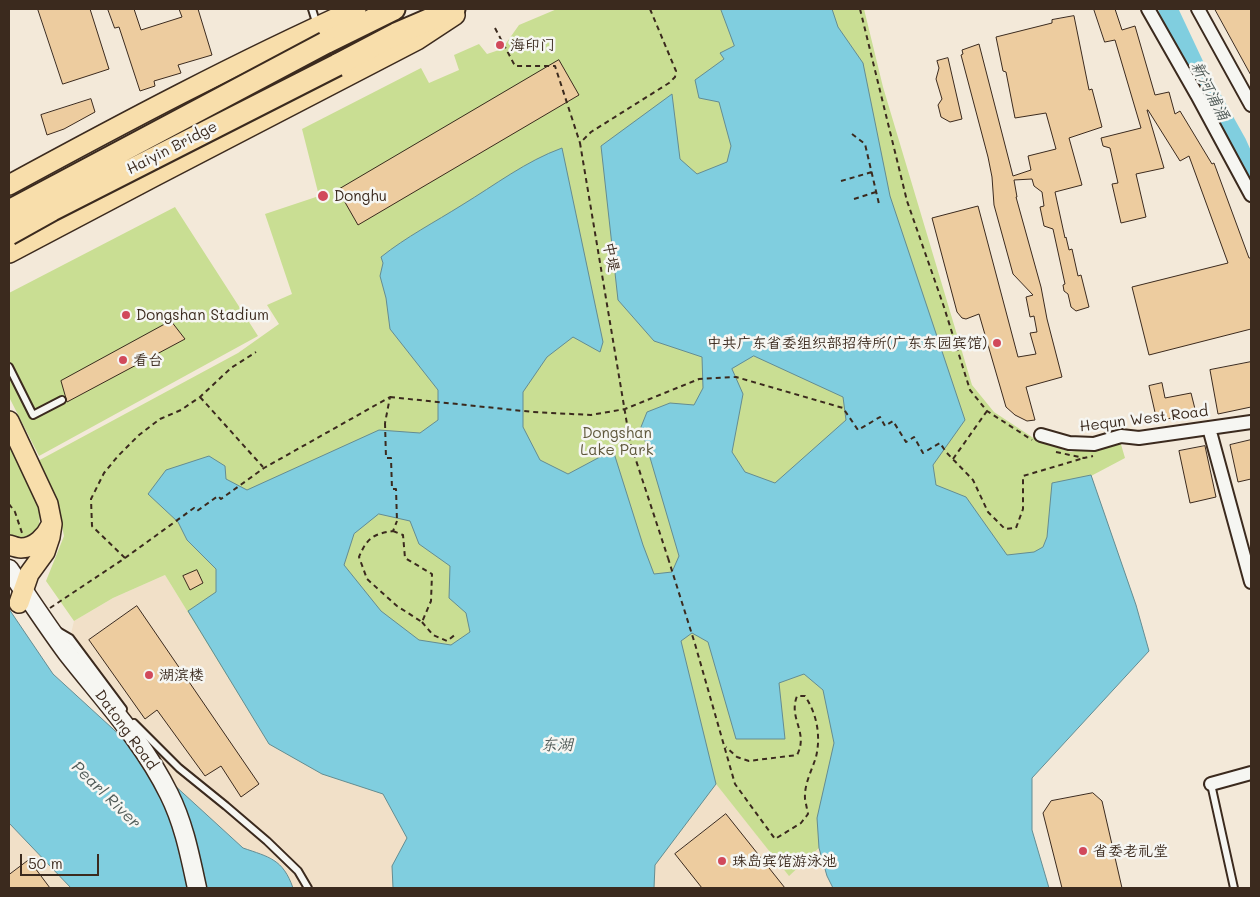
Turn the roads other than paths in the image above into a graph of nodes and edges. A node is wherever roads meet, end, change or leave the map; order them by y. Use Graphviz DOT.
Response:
graph roads {
  1 [pos="356,9"];
  2 [pos="394,9"];
  3 [pos="454,9"];
  4 [pos="463,9"];
  5 [pos="1148,9"];
  6 [pos="1198,9"];
  7 [pos="318,26"];
  8 [pos="1251,105"];
  9 [pos="9,185"];
  10 [pos="1251,195"];
  11 [pos="9,210"];
  12 [pos="9,234"];
  13 [pos="9,254"];
  14 [pos="9,367"];
  15 [pos="62,400"];
  16 [pos="9,421"];
  17 [pos="1251,422"];
  18 [pos="1209,428"];
  19 [pos="1039,439"];
  20 [pos="52,524"];
  21 [pos="15,546"];
  22 [pos="9,569"];
  23 [pos="1251,582"];
  24 [pos="17,593"];
  25 [pos="44,620"];
  26 [pos="62,656"];
  27 [pos="126,713"];
  28 [pos="132,720"];
  29 [pos="1251,773"];
  30 [pos="1211,784"];
  31 [pos="185,888"];
  32 [pos="197,888"];
  33 [pos="308,888"];
  34 [pos="1234,888"];
  1 -- 7 [label="main road"];
  2 -- 7 [label="highway, Haiyin Bridge"];
  3 -- 12 [label="highway, Haiyin Bridge, bridge"];
  4 -- 13 [label="main road"];
  5 -- 10 [label="street"];
  6 -- 8 [label="street"];
  7 -- 9 [label="main road"];
  7 -- 11 [label="highway, Haiyin Bridge, bridge"];
  14 -- 15 [label="lane"];
  16 -- 20 [label="main road"];
  17 -- 18 [label="street, Hequn West Road"];
  18 -- 19 [label="street, Hequn West Road"];
  18 -- 23 [label="street"];
  20 -- 21 [label="main road"];
  20 -- 24 [label="main road"];
  22 -- 24 [label="main road"];
  24 -- 25 [label="main road, Datong Road"];
  24 -- 26 [label="main road, Datong Road"];
  25 -- 26 [label="main road, Datong Road"];
  25 -- 27 [label="lane"];
  26 -- 31 [label="main road, Datong Road"];
  26 -- 32 [label="main road, Datong Road"];
  28 -- 33 [label="lane"];
  29 -- 30 [label="street"];
  30 -- 34 [label="lane"];
}
